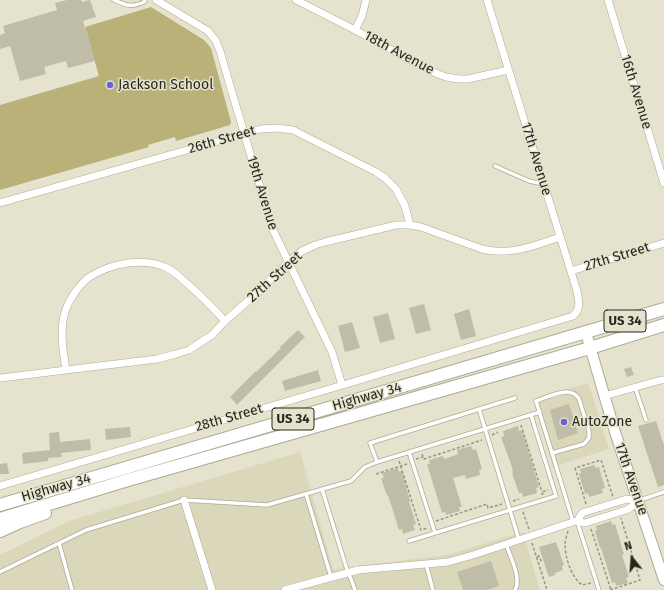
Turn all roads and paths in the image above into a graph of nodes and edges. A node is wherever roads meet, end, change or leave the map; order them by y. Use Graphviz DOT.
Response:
graph roads {
  1 [pos="114,0"];
  2 [pos="145,0"];
  3 [pos="156,0"];
  4 [pos="296,0"];
  5 [pos="366,0"];
  6 [pos="608,0"];
  7 [pos="490,1"];
  8 [pos="355,30"];
  9 [pos="508,70"];
  10 [pos="244,134"];
  11 [pos="495,166"];
  12 [pos="664,183"];
  13 [pos="544,185"];
  14 [pos="0,203"];
  15 [pos="410,225"];
  16 [pos="560,237"];
  17 [pos="664,243"];
  18 [pos="288,262"];
  19 [pos="571,271"];
  20 [pos="664,310"];
  21 [pos="573,316"];
  22 [pos="225,321"];
  23 [pos="664,325"];
  24 [pos="586,333"];
  25 [pos="590,348"];
  26 [pos="66,370"];
  27 [pos="0,378"];
  28 [pos="664,380"];
  29 [pos="342,385"];
  30 [pos="636,387"];
  31 [pos="604,396"];
  32 [pos="515,398"];
  33 [pos="479,409"];
  34 [pos="540,412"];
  35 [pos="531,415"];
  36 [pos="646,420"];
  37 [pos="521,425"];
  38 [pos="485,429"];
  39 [pos="498,432"];
  40 [pos="492,435"];
  41 [pos="482,440"];
  42 [pos="409,452"];
  43 [pos="552,453"];
  44 [pos="422,454"];
  45 [pos="423,457"];
  46 [pos="416,459"];
  47 [pos="399,461"];
  48 [pos="376,462"];
  49 [pos="407,464"];
  50 [pos="400,466"];
  51 [pos="376,474"];
  52 [pos="128,480"];
  53 [pos="0,486"];
  54 [pos="322,489"];
  55 [pos="548,490"];
  56 [pos="542,492"];
  57 [pos="664,492"];
  58 [pos="306,494"];
  59 [pos="535,496"];
  60 [pos="613,497"];
  61 [pos="519,499"];
  62 [pos="184,500"];
  63 [pos="513,501"];
  64 [pos="639,501"];
  65 [pos="503,504"];
  66 [pos="0,505"];
  67 [pos="587,505"];
  68 [pos="509,510"];
  69 [pos="523,511"];
  70 [pos="619,515"];
  71 [pos="0,519"];
  72 [pos="436,521"];
  73 [pos="576,521"];
  74 [pos="590,524"];
  75 [pos="427,528"];
  76 [pos="529,529"];
  77 [pos="0,531"];
  78 [pos="568,531"];
  79 [pos="435,533"];
  80 [pos="519,540"];
  81 [pos="409,541"];
  82 [pos="532,542"];
  83 [pos="59,543"];
  84 [pos="506,544"];
  85 [pos="536,557"];
  86 [pos="426,563"];
  87 [pos="542,563"];
  88 [pos="0,572"];
  89 [pos="348,573"];
  90 [pos="331,577"];
  91 [pos="664,580"];
  92 [pos="591,583"];
  93 [pos="72,590"];
  94 [pos="212,590"];
  95 [pos="285,590"];
  96 [pos="354,590"];
  97 [pos="433,590"];
  98 [pos="515,590"];
  99 [pos="547,590"];
  100 [pos="599,590"];
  101 [pos="610,590"];
  1 -- 2 [label="lane"];
  3 -- 10 [label="street, 19th Avenue"];
  4 -- 8 [label="street, 18th Avenue"];
  5 -- 8 [label="street"];
  6 -- 12 [label="street, 16th Avenue"];
  7 -- 9 [label="street, 17th Avenue"];
  8 -- 9 [label="street, 18th Avenue"];
  9 -- 13 [label="street, 17th Avenue"];
  10 -- 14 [label="street, 26th Street"];
  10 -- 15 [label="street, 26th Street"];
  10 -- 18 [label="street, 19th Avenue"];
  11 -- 13 [label="lane"];
  13 -- 16 [label="street, 17th Avenue"];
  15 -- 16 [label="street, 27th Street"];
  15 -- 18 [label="street, 27th Street"];
  16 -- 19 [label="street, 17th Avenue"];
  17 -- 19 [label="street, 27th Street"];
  18 -- 22 [label="street, 27th Street"];
  18 -- 29 [label="street, 19th Avenue"];
  19 -- 21 [label="street, 17th Avenue"];
  20 -- 24 [label="highway, Highway 34 / US 34"];
  21 -- 29 [label="street, 28th Street"];
  22 -- 26 [label="street, 27th Street"];
  22 -- 26 [label="street"];
  23 -- 25 [label="highway, Highway 34 / US 34"];
  24 -- 25 [label="main road, 17th Avenue"];
  24 -- 66 [label="highway, Highway 34 / US 34"];
  25 -- 31 [label="main road, 17th Avenue"];
  25 -- 52 [label="highway, Highway 34 / US 34"];
  26 -- 27 [label="street, 27th Street"];
  28 -- 30 [label="street"];
  29 -- 53 [label="street, 28th Street"];
  30 -- 31 [label="street"];
  30 -- 36 [label="lane"];
  31 -- 64 [label="main road, 17th Avenue"];
  32 -- 33 [label="lane"];
  33 -- 38 [label="lane"];
  33 -- 48 [label="lane"];
  34 -- 35 [label="lane"];
  34 -- 43 [label="lane"];
  34 -- 43 [label="lane"];
  35 -- 38 [label="lane"];
  35 -- 68 [label="lane"];
  37 -- 56 [label="path"];
  38 -- 42 [label="lane"];
  38 -- 68 [label="lane"];
  39 -- 40 [label="path"];
  41 -- 45 [label="path"];
  42 -- 48 [label="lane"];
  42 -- 79 [label="lane"];
  43 -- 73 [label="lane"];
  44 -- 45 [label="path"];
  45 -- 46 [label="path"];
  47 -- 50 [label="path"];
  48 -- 54 [label="lane"];
  49 -- 50 [label="path"];
  50 -- 51 [label="path"];
  50 -- 75 [label="path"];
  52 -- 71 [label="highway, Highway 34 / US 34"];
  52 -- 77 [label="highway"];
  54 -- 58 [label="lane"];
  54 -- 89 [label="lane"];
  55 -- 56 [label="path"];
  56 -- 59 [label="path"];
  57 -- 64 [label="lane"];
  58 -- 62 [label="lane"];
  58 -- 90 [label="lane"];
  60 -- 67 [label="path"];
  61 -- 63 [label="path"];
  62 -- 83 [label="lane"];
  62 -- 94 [label="street"];
  64 -- 73 [label="street"];
  64 -- 73 [label="street"];
  64 -- 91 [label="main road, 17th Avenue"];
  65 -- 72 [label="path"];
  68 -- 79 [label="lane"];
  68 -- 80 [label="lane"];
  69 -- 76 [label="path"];
  70 -- 101 [label="path"];
  73 -- 80 [label="street"];
  73 -- 100 [label="lane"];
  74 -- 101 [label="path"];
  78 -- 92 [label="path"];
  79 -- 81 [label="lane"];
  80 -- 84 [label="street"];
  82 -- 85 [label="path"];
  83 -- 88 [label="lane"];
  83 -- 93 [label="lane"];
  84 -- 86 [label="street"];
  84 -- 98 [label="lane"];
  85 -- 87 [label="path"];
  85 -- 99 [label="path"];
  86 -- 89 [label="street"];
  86 -- 97 [label="lane"];
  89 -- 90 [label="street"];
  89 -- 96 [label="lane"];
  90 -- 95 [label="street"];
}
